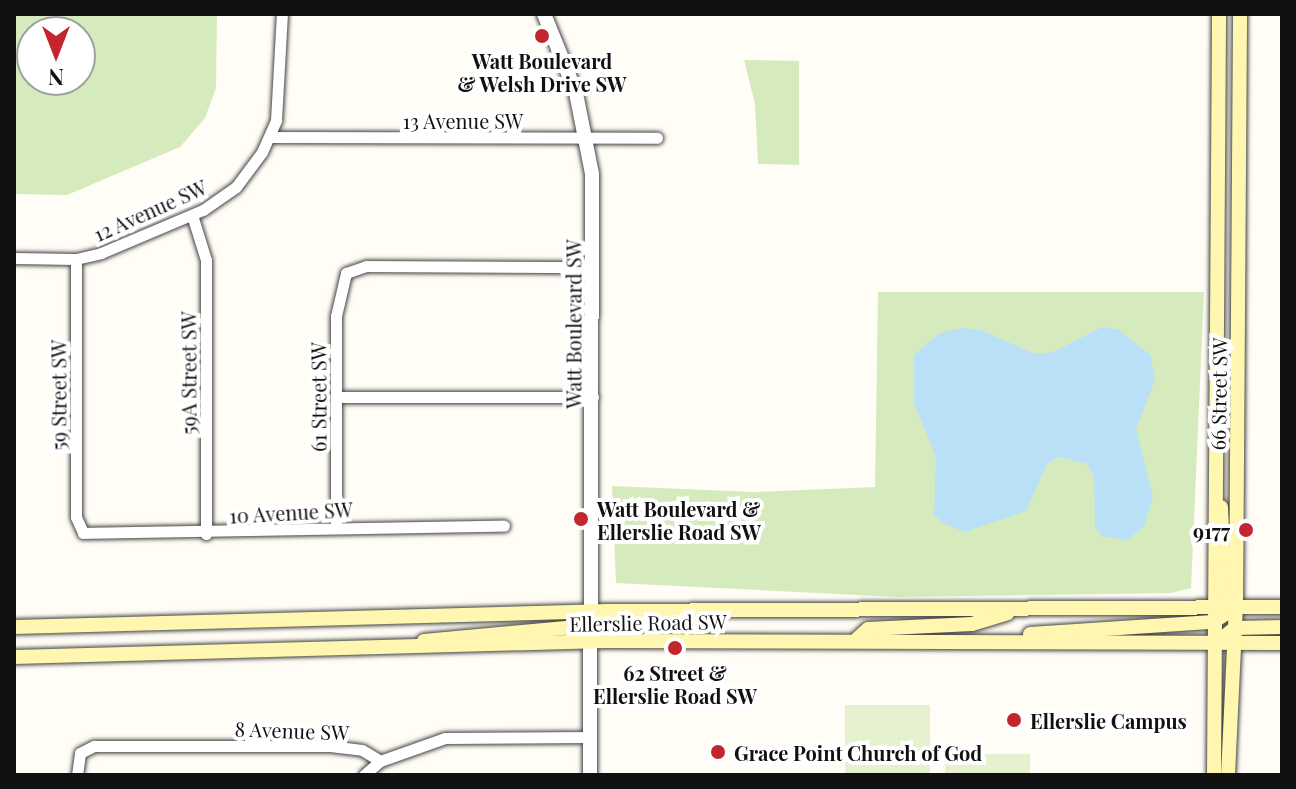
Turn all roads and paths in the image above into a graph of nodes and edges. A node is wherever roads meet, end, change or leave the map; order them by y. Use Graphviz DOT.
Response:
graph roads {
  1 [pos="282,14"];
  2 [pos="544,14"];
  3 [pos="1219,14"];
  4 [pos="1240,14"];
  5 [pos="270,137"];
  6 [pos="587,138"];
  7 [pos="657,138"];
  8 [pos="192,215"];
  9 [pos="14,258"];
  10 [pos="76,259"];
  11 [pos="593,267"];
  12 [pos="336,397"];
  13 [pos="593,397"];
  14 [pos="504,526"];
  15 [pos="336,527"];
  16 [pos="80,531"];
  17 [pos="206,534"];
  18 [pos="1282,607"];
  19 [pos="1022,608"];
  20 [pos="753,610"];
  21 [pos="858,610"];
  22 [pos="592,611"];
  23 [pos="1224,626"];
  24 [pos="14,627"];
  25 [pos="1282,627"];
  26 [pos="857,639"];
  27 [pos="985,641"];
  28 [pos="590,642"];
  29 [pos="1282,643"];
  30 [pos="365,651"];
  31 [pos="14,657"];
  32 [pos="590,737"];
  33 [pos="380,761"];
  34 [pos="77,775"];
  35 [pos="364,775"];
  36 [pos="590,775"];
  37 [pos="1214,775"];
  38 [pos="1228,775"];
  1 -- 5 [label="street, 12 Avenue SW"];
  2 -- 6 [label="street, Watt Boulevard SW"];
  3 -- 23 [label="main road, 66 Street SW"];
  4 -- 23 [label="main road, 66 Street SW"];
  5 -- 6 [label="street, 13 Avenue SW"];
  5 -- 8 [label="street, 12 Avenue SW"];
  6 -- 7 [label="street, 13 Avenue SW"];
  6 -- 11 [label="street, Watt Boulevard SW"];
  8 -- 10 [label="street, 12 Avenue SW"];
  8 -- 17 [label="street, 59A Street SW"];
  9 -- 10 [label="street, 12 Avenue SW"];
  10 -- 16 [label="street, 59 Street SW"];
  11 -- 12 [label="street, 61 Street SW"];
  11 -- 13 [label="street, Watt Boulevard SW"];
  12 -- 13 [label="street"];
  12 -- 15 [label="street, 61 Street SW"];
  13 -- 22 [label="street, Watt Boulevard SW"];
  14 -- 15 [label="street, 10 Avenue SW"];
  15 -- 17 [label="street, 10 Avenue SW"];
  16 -- 17 [label="street, 10 Avenue SW"];
  18 -- 23 [label="main road, Ellerslie Road SW"];
  19 -- 21 [label="main road, Ellerslie Road SW"];
  19 -- 23 [label="main road, Ellerslie Road SW"];
  19 -- 26 [label="main road"];
  20 -- 21 [label="main road, Ellerslie Road SW"];
  20 -- 22 [label="main road, Ellerslie Road SW"];
  20 -- 28 [label="main road"];
  21 -- 26 [label="main road"];
  22 -- 24 [label="main road, Ellerslie Road SW"];
  22 -- 28 [label="street, Watt Boulevard SW"];
  22 -- 30 [label="main road"];
  23 -- 25 [label="main road"];
  23 -- 27 [label="main road, Ellerslie Road SW"];
  23 -- 27 [label="main road"];
  23 -- 29 [label="main road, Ellerslie Road SW"];
  23 -- 37 [label="main road, 66 Street SW"];
  23 -- 38 [label="main road"];
  26 -- 27 [label="main road, Ellerslie Road SW"];
  26 -- 28 [label="main road, Ellerslie Road SW"];
  28 -- 30 [label="main road, Ellerslie Road SW"];
  28 -- 32 [label="street, Watt Boulevard SW"];
  30 -- 31 [label="main road, Ellerslie Road SW"];
  32 -- 33 [label="street"];
  32 -- 36 [label="street, Watt Boulevard SW"];
  33 -- 34 [label="street, 8 Avenue SW"];
  33 -- 35 [label="street"];
}
